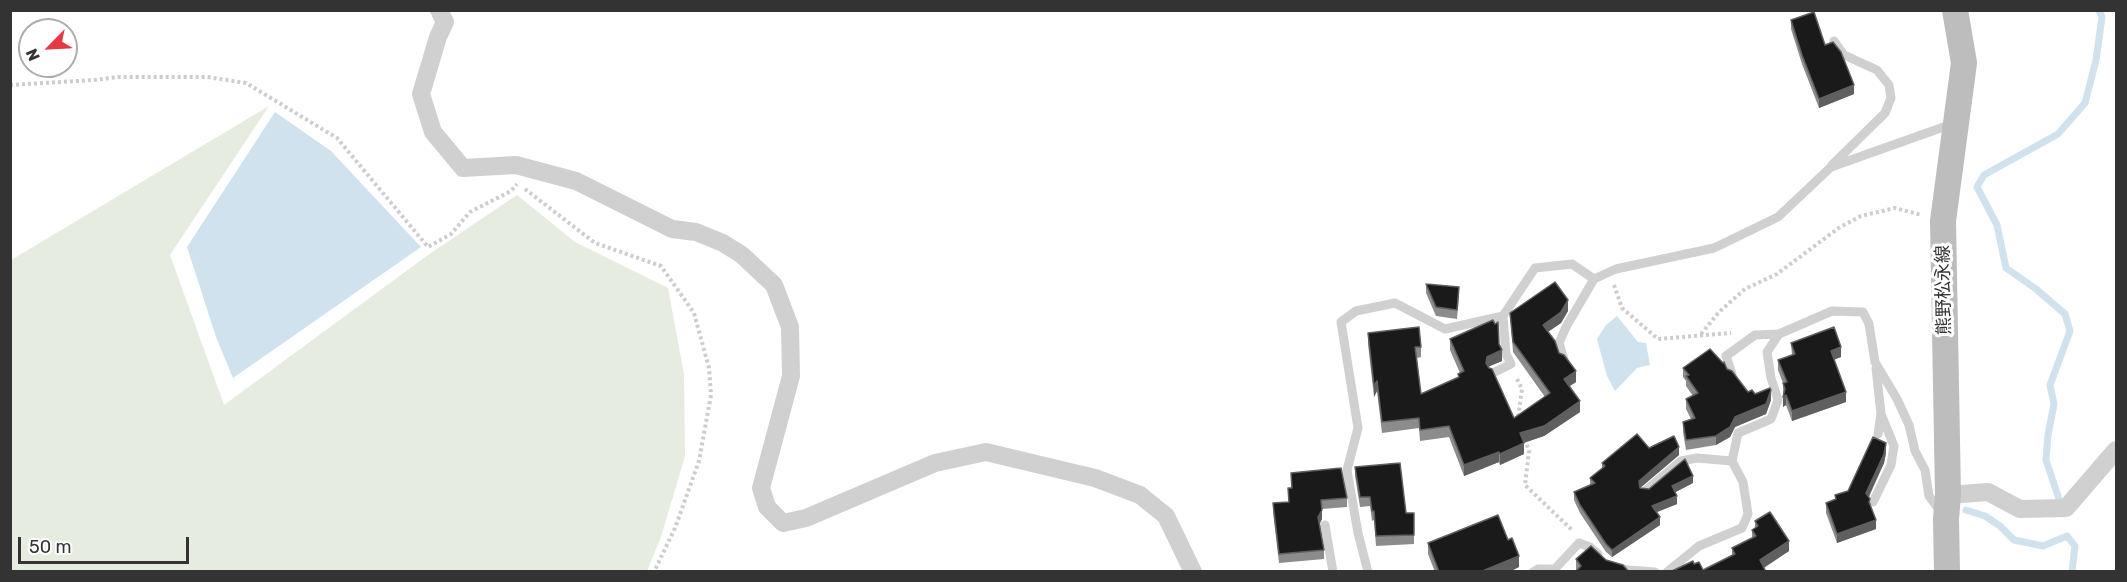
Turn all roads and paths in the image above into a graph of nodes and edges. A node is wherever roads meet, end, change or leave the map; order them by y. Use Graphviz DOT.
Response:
graph roads {
  1 [pos="439,10"];
  2 [pos="1955,10"];
  3 [pos="1834,41"];
  4 [pos="10,86"];
  5 [pos="1955,124"];
  6 [pos="1831,167"];
  7 [pos="1943,221"];
  8 [pos="1616,269"];
  9 [pos="1594,279"];
  10 [pos="1503,316"];
  11 [pos="1701,334"];
  12 [pos="1779,334"];
  13 [pos="1755,335"];
  14 [pos="1564,359"];
  15 [pos="1875,362"];
  16 [pos="1510,364"];
  17 [pos="1493,373"];
  18 [pos="1732,374"];
  19 [pos="1881,414"];
  20 [pos="1878,434"];
  21 [pos="2116,450"];
  22 [pos="1732,461"];
  23 [pos="1645,491"];
  24 [pos="1873,502"];
  25 [pos="1947,507"];
  26 [pos="1324,525"];
  27 [pos="1590,547"];
  28 [pos="1553,570"];
  29 [pos="1626,571"];
  30 [pos="654,572"];
  31 [pos="1193,572"];
  32 [pos="1333,572"];
  33 [pos="1368,572"];
  34 [pos="1533,572"];
  35 [pos="1655,572"];
  36 [pos="1667,572"];
  37 [pos="1947,572"];
  1 -- 31 [label="street"];
  2 -- 5 [label="main road, 熊野松永線"];
  3 -- 6 [label="lane"];
  4 -- 30 [label="path"];
  5 -- 6 [label="lane"];
  5 -- 7 [label="main road, 熊野松永線"];
  6 -- 8 [label="lane"];
  7 -- 11 [label="path"];
  7 -- 25 [label="main road, 熊野松永線"];
  8 -- 9 [label="lane"];
  8 -- 11 [label="path"];
  9 -- 10 [label="lane"];
  9 -- 14 [label="lane"];
  10 -- 16 [label="lane"];
  10 -- 33 [label="lane"];
  11 -- 13 [label="path"];
  12 -- 13 [label="lane"];
  12 -- 15 [label="lane"];
  12 -- 22 [label="lane"];
  13 -- 18 [label="lane"];
  15 -- 19 [label="lane"];
  15 -- 25 [label="lane"];
  16 -- 17 [label="lane"];
  16 -- 27 [label="path"];
  19 -- 20 [label="lane"];
  19 -- 24 [label="lane"];
  21 -- 25 [label="street"];
  22 -- 23 [label="lane"];
  22 -- 36 [label="lane"];
  25 -- 37 [label="main road, 熊野松永線"];
  26 -- 32 [label="lane"];
  27 -- 28 [label="lane"];
  27 -- 29 [label="lane"];
  28 -- 34 [label="lane"];
  29 -- 35 [label="lane"];
}
